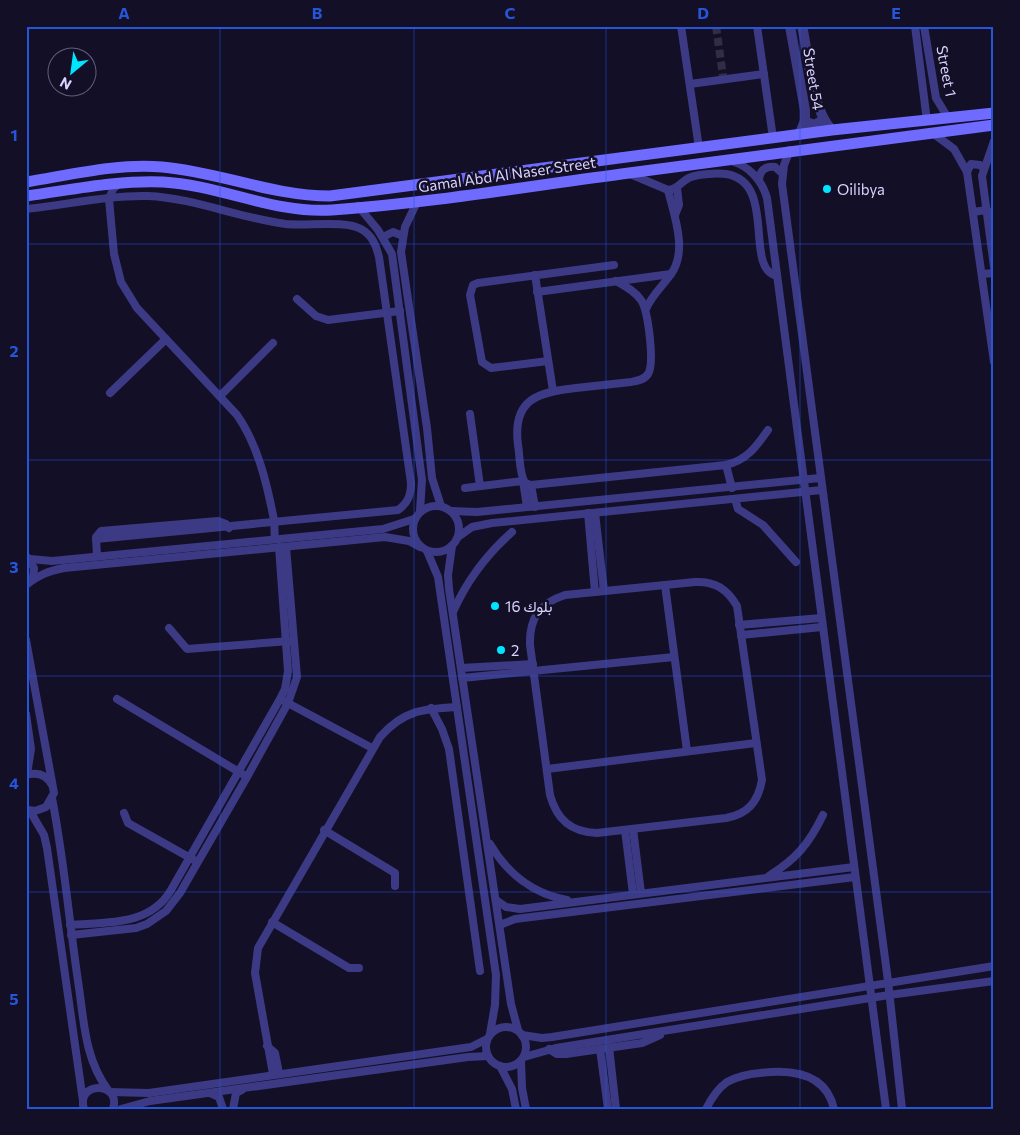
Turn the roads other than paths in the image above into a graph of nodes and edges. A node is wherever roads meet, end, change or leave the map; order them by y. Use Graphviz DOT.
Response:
graph roads {
  1 [pos="681,26"];
  2 [pos="758,26"];
  3 [pos="790,26"];
  4 [pos="802,26"];
  5 [pos="915,26"];
  6 [pos="924,26"];
  7 [pos="764,74"];
  8 [pos="690,84"];
  9 [pos="994,113"];
  10 [pos="948,118"];
  11 [pos="823,120"];
  12 [pos="805,121"];
  13 [pos="928,121"];
  14 [pos="994,125"];
  15 [pos="832,130"];
  16 [pos="934,134"];
  17 [pos="799,135"];
  18 [pos="773,138"];
  19 [pos="994,141"];
  20 [pos="699,148"];
  21 [pos="790,150"];
  22 [pos="727,160"];
  23 [pos="549,167"];
  24 [pos="983,168"];
  25 [pos="524,171"];
  26 [pos="967,172"];
  27 [pos="628,173"];
  28 [pos="782,173"];
  29 [pos="759,180"];
  30 [pos="26,182"];
  31 [pos="554,183"];
  32 [pos="119,184"];
  33 [pos="94,186"];
  34 [pos="526,187"];
  35 [pos="677,188"];
  36 [pos="668,190"];
  37 [pos="26,196"];
  38 [pos="109,199"];
  39 [pos="417,202"];
  40 [pos="358,206"];
  41 [pos="26,209"];
  42 [pos="986,210"];
  43 [pos="973,212"];
  44 [pos="994,214"];
  45 [pos="675,215"];
  46 [pos="403,236"];
  47 [pos="383,237"];
  48 [pos="614,265"];
  49 [pos="994,266"];
  50 [pos="575,270"];
  51 [pos="994,273"];
  52 [pos="671,274"];
  53 [pos="982,274"];
  54 [pos="535,275"];
  55 [pos="777,276"];
  56 [pos="616,281"];
  57 [pos="578,287"];
  58 [pos="537,292"];
  59 [pos="297,299"];
  60 [pos="646,309"];
  61 [pos="400,311"];
  62 [pos="387,313"];
  63 [pos="166,339"];
  64 [pos="274,343"];
  65 [pos="548,361"];
  66 [pos="994,362"];
  67 [pos="553,391"];
  68 [pos="110,393"];
  69 [pos="220,396"];
  70 [pos="470,414"];
  71 [pos="768,430"];
  72 [pos="726,465"];
  73 [pos="820,478"];
  74 [pos="802,480"];
  75 [pos="523,481"];
  76 [pos="531,485"];
  77 [pos="758,485"];
  78 [pos="480,486"];
  79 [pos="465,488"];
  80 [pos="732,488"];
  81 [pos="822,490"];
  82 [pos="804,492"];
  83 [pos="759,496"];
  84 [pos="735,499"];
  85 [pos="441,506"];
  86 [pos="531,507"];
  87 [pos="420,511"];
  88 [pos="451,511"];
  89 [pos="592,513"];
  90 [pos="414,519"];
  91 [pos="274,523"];
  92 [pos="512,532"];
  93 [pos="458,537"];
  94 [pos="279,539"];
  95 [pos="452,546"];
  96 [pos="282,547"];
  97 [pos="423,549"];
  98 [pos="97,556"];
  99 [pos="28,558"];
  100 [pos="796,562"];
  101 [pos="33,578"];
  102 [pos="26,585"];
  103 [pos="665,585"];
  104 [pos="599,592"];
  105 [pos="453,614"];
  106 [pos="821,618"];
  107 [pos="739,625"];
  108 [pos="822,627"];
  109 [pos="169,628"];
  110 [pos="741,635"];
  111 [pos="26,640"];
  112 [pos="285,641"];
  113 [pos="294,641"];
  114 [pos="674,657"];
  115 [pos="461,668"];
  116 [pos="533,668"];
  117 [pos="462,678"];
  118 [pos="117,698"];
  119 [pos="280,699"];
  120 [pos="288,703"];
  121 [pos="457,707"];
  122 [pos="431,708"];
  123 [pos="26,714"];
  124 [pos="756,743"];
  125 [pos="372,748"];
  126 [pos="687,752"];
  127 [pos="475,761"];
  128 [pos="465,762"];
  129 [pos="547,769"];
  130 [pos="240,772"];
  131 [pos="27,774"];
  132 [pos="247,777"];
  133 [pos="53,786"];
  134 [pos="52,798"];
  135 [pos="28,810"];
  136 [pos="124,813"];
  137 [pos="823,816"];
  138 [pos="324,830"];
  139 [pos="629,830"];
  140 [pos="488,840"];
  141 [pos="190,857"];
  142 [pos="198,862"];
  143 [pos="854,867"];
  144 [pos="818,871"];
  145 [pos="855,877"];
  146 [pos="768,878"];
  147 [pos="820,882"];
  148 [pos="395,886"];
  149 [pos="637,893"];
  150 [pos="496,900"];
  151 [pos="574,901"];
  152 [pos="123,921"];
  153 [pos="272,922"];
  154 [pos="70,925"];
  155 [pos="500,925"];
  156 [pos="124,931"];
  157 [pos="71,935"];
  158 [pos="994,966"];
  159 [pos="359,968"];
  160 [pos="480,971"];
  161 [pos="888,981"];
  162 [pos="994,981"];
  163 [pos="870,984"];
  164 [pos="825,992"];
  165 [pos="889,995"];
  166 [pos="871,998"];
  167 [pos="829,1005"];
  168 [pos="520,1032"];
  169 [pos="664,1032"];
  170 [pos="489,1037"];
  171 [pos="609,1047"];
  172 [pos="549,1049"];
  173 [pos="600,1049"];
  174 [pos="488,1056"];
  175 [pos="522,1059"];
  176 [pos="500,1066"];
  177 [pos="276,1074"];
  178 [pos="244,1088"];
  179 [pos="109,1091"];
  180 [pos="210,1092"];
  181 [pos="83,1106"];
  182 [pos="885,1108"];
  183 [pos="113,1109"];
  184 [pos="120,1109"];
  185 [pos="224,1109"];
  186 [pos="233,1109"];
  187 [pos="516,1109"];
  188 [pos="526,1109"];
  189 [pos="608,1109"];
  190 [pos="616,1109"];
  191 [pos="706,1109"];
  192 [pos="834,1109"];
  193 [pos="902,1109"];
  1 -- 8 [label="street"];
  2 -- 7 [label="street"];
  3 -- 12 [label="street, Street 54"];
  4 -- 11 [label="street, Street 54"];
  5 -- 13 [label="street, Street 1"];
  6 -- 10 [label="street, Street 1"];
  7 -- 8 [label="street"];
  7 -- 18 [label="street"];
  8 -- 20 [label="street"];
  9 -- 10 [label="main road, Gamal Abd Al Naser Street"];
  10 -- 13 [label="main road, Gamal Abd Al Naser Street"];
  11 -- 12 [label="street"];
  11 -- 15 [label="street, Street 54"];
  12 -- 17 [label="street, Street 54"];
  13 -- 15 [label="main road, Gamal Abd Al Naser Street"];
  14 -- 16 [label="main road, Gamal Abd Al Naser Street"];
  15 -- 17 [label="main road, Gamal Abd Al Naser Street"];
  16 -- 21 [label="main road, Gamal Abd Al Naser Street"];
  16 -- 26 [label="street"];
  17 -- 18 [label="main road, Gamal Abd Al Naser Street"];
  18 -- 20 [label="main road, Gamal Abd Al Naser Street"];
  19 -- 24 [label="street"];
  20 -- 23 [label="main road, Gamal Abd Al Naser Street"];
  21 -- 22 [label="main road, Gamal Abd Al Naser Street"];
  21 -- 28 [label="street"];
  22 -- 27 [label="main road, Gamal Abd Al Naser Street"];
  22 -- 29 [label="street"];
  23 -- 25 [label="main road, Gamal Abd Al Naser Street"];
  23 -- 31 [label="main road"];
  24 -- 26 [label="street"];
  24 -- 42 [label="street"];
  25 -- 30 [label="main road, Gamal Abd Al Naser Street"];
  25 -- 34 [label="main road"];
  26 -- 43 [label="street"];
  27 -- 31 [label="main road, Gamal Abd Al Naser Street"];
  27 -- 36 [label="street"];
  28 -- 29 [label="street"];
  28 -- 73 [label="street"];
  29 -- 55 [label="street"];
  31 -- 34 [label="main road, Gamal Abd Al Naser Street"];
  32 -- 33 [label="main road, Gamal Abd Al Naser Street"];
  32 -- 38 [label="street"];
  32 -- 40 [label="main road, Gamal Abd Al Naser Street"];
  33 -- 37 [label="main road, Gamal Abd Al Naser Street"];
  33 -- 38 [label="street"];
  34 -- 39 [label="main road, Gamal Abd Al Naser Street"];
  35 -- 36 [label="street"];
  35 -- 45 [label="street"];
  35 -- 55 [label="street"];
  36 -- 45 [label="street"];
  38 -- 41 [label="street"];
  38 -- 62 [label="street"];
  38 -- 63 [label="street"];
  39 -- 40 [label="main road, Gamal Abd Al Naser Street"];
  39 -- 46 [label="street"];
  40 -- 47 [label="street"];
  42 -- 43 [label="street"];
  42 -- 44 [label="street"];
  42 -- 49 [label="street"];
  43 -- 53 [label="street"];
  45 -- 52 [label="street"];
  46 -- 47 [label="street"];
  46 -- 85 [label="street"];
  47 -- 61 [label="street"];
  48 -- 50 [label="street"];
  50 -- 54 [label="street"];
  50 -- 57 [label="street"];
  51 -- 53 [label="street"];
  52 -- 56 [label="street"];
  52 -- 60 [label="street"];
  53 -- 66 [label="street"];
  54 -- 58 [label="street"];
  54 -- 65 [label="street"];
  55 -- 74 [label="street"];
  56 -- 57 [label="street"];
  56 -- 60 [label="street"];
  57 -- 58 [label="street"];
  58 -- 65 [label="street"];
  59 -- 62 [label="street"];
  60 -- 67 [label="street"];
  61 -- 62 [label="street"];
  61 -- 87 [label="street"];
  62 -- 91 [label="street"];
  63 -- 68 [label="street"];
  63 -- 69 [label="street"];
  64 -- 69 [label="street"];
  65 -- 67 [label="street"];
  67 -- 75 [label="street"];
  69 -- 91 [label="street"];
  70 -- 78 [label="street"];
  71 -- 72 [label="street"];
  72 -- 76 [label="street"];
  72 -- 80 [label="street"];
  73 -- 74 [label="street"];
  73 -- 81 [label="street"];
  74 -- 77 [label="street"];
  74 -- 82 [label="street"];
  75 -- 76 [label="street"];
  75 -- 78 [label="street"];
  75 -- 86 [label="street"];
  76 -- 86 [label="street"];
  77 -- 80 [label="street"];
  77 -- 83 [label="street"];
  78 -- 79 [label="street"];
  80 -- 86 [label="street"];
  81 -- 82 [label="street"];
  81 -- 161 [label="street"];
  82 -- 83 [label="street"];
  82 -- 106 [label="street"];
  83 -- 84 [label="street"];
  84 -- 89 [label="street"];
  84 -- 100 [label="street"];
  85 -- 87 [label="street"];
  85 -- 88 [label="street"];
  86 -- 88 [label="street"];
  87 -- 90 [label="street"];
  88 -- 93 [label="street"];
  89 -- 93 [label="street"];
  89 -- 104 [label="street"];
  90 -- 94 [label="street"];
  90 -- 97 [label="street"];
  91 -- 94 [label="street"];
  91 -- 98 [label="street"];
  92 -- 105 [label="street"];
  93 -- 95 [label="street"];
  94 -- 98 [label="street"];
  95 -- 97 [label="street"];
  95 -- 105 [label="street"];
  96 -- 97 [label="street"];
  96 -- 101 [label="street"];
  96 -- 112 [label="street"];
  96 -- 113 [label="street"];
  97 -- 121 [label="street"];
  98 -- 99 [label="street"];
  99 -- 101 [label="street"];
  101 -- 102 [label="street"];
  103 -- 104 [label="street"];
  103 -- 107 [label="street"];
  103 -- 114 [label="street"];
  104 -- 116 [label="street"];
  105 -- 115 [label="street"];
  106 -- 107 [label="street"];
  106 -- 108 [label="street"];
  107 -- 110 [label="street"];
  108 -- 110 [label="street"];
  108 -- 143 [label="street"];
  109 -- 112 [label="street"];
  110 -- 124 [label="street"];
  111 -- 133 [label="street"];
  112 -- 113 [label="street"];
  112 -- 119 [label="street"];
  113 -- 120 [label="street"];
  114 -- 116 [label="street"];
  114 -- 126 [label="street"];
  115 -- 116 [label="street"];
  115 -- 117 [label="street"];
  116 -- 117 [label="street"];
  116 -- 129 [label="street"];
  117 -- 127 [label="street"];
  118 -- 130 [label="street"];
  119 -- 120 [label="street"];
  119 -- 130 [label="street"];
  120 -- 125 [label="street"];
  120 -- 132 [label="street"];
  121 -- 122 [label="street"];
  121 -- 128 [label="street"];
  122 -- 125 [label="street"];
  122 -- 160 [label="street"];
  123 -- 131 [label="street"];
  124 -- 126 [label="street"];
  124 -- 139 [label="street"];
  125 -- 138 [label="street"];
  126 -- 129 [label="street"];
  127 -- 128 [label="street"];
  127 -- 140 [label="street"];
  128 -- 170 [label="street"];
  129 -- 139 [label="street"];
  130 -- 132 [label="street"];
  130 -- 141 [label="street"];
  131 -- 133 [label="street"];
  132 -- 142 [label="street"];
  133 -- 134 [label="street"];
  134 -- 135 [label="street"];
  134 -- 154 [label="street"];
  135 -- 181 [label="street"];
  136 -- 141 [label="street"];
  137 -- 146 [label="street"];
  138 -- 148 [label="street"];
  138 -- 153 [label="street"];
  139 -- 149 [label="street"];
  140 -- 150 [label="street"];
  140 -- 151 [label="street"];
  141 -- 142 [label="street"];
  141 -- 152 [label="street"];
  142 -- 156 [label="street"];
  143 -- 144 [label="street"];
  143 -- 145 [label="street"];
  144 -- 146 [label="street"];
  144 -- 147 [label="street"];
  145 -- 147 [label="street"];
  145 -- 163 [label="street"];
  146 -- 149 [label="street"];
  147 -- 155 [label="street"];
  149 -- 151 [label="street"];
  150 -- 151 [label="street"];
  150 -- 155 [label="street"];
  152 -- 154 [label="street"];
  152 -- 156 [label="street"];
  153 -- 159 [label="street"];
  153 -- 177 [label="street"];
  154 -- 157 [label="street"];
  155 -- 168 [label="street"];
  156 -- 157 [label="street"];
  157 -- 179 [label="street"];
  158 -- 161 [label="street"];
  161 -- 163 [label="street"];
  161 -- 165 [label="street"];
  162 -- 165 [label="street"];
  163 -- 164 [label="street"];
  163 -- 166 [label="street"];
  164 -- 167 [label="street"];
  164 -- 168 [label="street"];
  165 -- 166 [label="street"];
  165 -- 193 [label="street"];
  166 -- 167 [label="street"];
  166 -- 182 [label="street"];
  167 -- 169 [label="street"];
  168 -- 170 [label="street"];
  168 -- 175 [label="street"];
  169 -- 171 [label="street"];
  169 -- 172 [label="street"];
  170 -- 174 [label="street"];
  170 -- 177 [label="street"];
  171 -- 173 [label="street"];
  171 -- 190 [label="street"];
  172 -- 173 [label="street"];
  172 -- 175 [label="street"];
  173 -- 189 [label="street"];
  174 -- 176 [label="street"];
  174 -- 178 [label="street"];
  175 -- 176 [label="street"];
  175 -- 188 [label="street"];
  176 -- 187 [label="street"];
  177 -- 179 [label="street"];
  178 -- 180 [label="street"];
  178 -- 186 [label="street"];
  179 -- 181 [label="street"];
  179 -- 183 [label="street"];
  180 -- 184 [label="street"];
  180 -- 185 [label="street"];
  191 -- 192 [label="street"];
}
